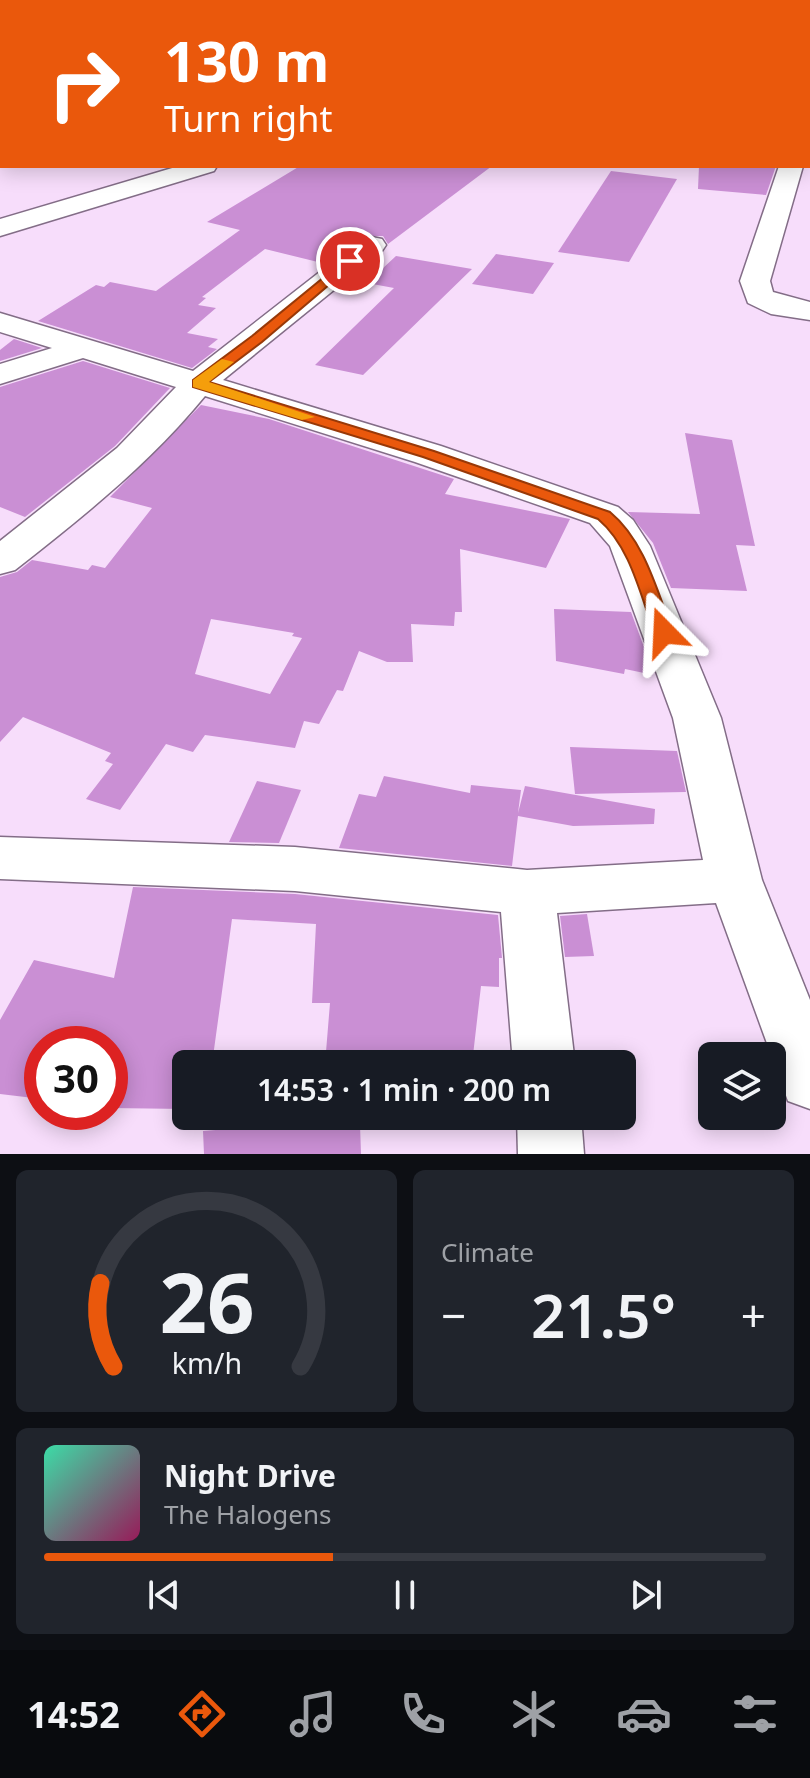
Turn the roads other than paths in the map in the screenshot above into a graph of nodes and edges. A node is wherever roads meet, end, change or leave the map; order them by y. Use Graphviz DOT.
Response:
graph roads {
  1 [pos="198,168"];
  2 [pos="790,168"];
  3 [pos="0,228"];
  4 [pos="372,245"];
  5 [pos="810,311"];
  6 [pos="0,322"];
  7 [pos="82,346"];
  8 [pos="0,374"];
  9 [pos="198,383"];
  10 [pos="0,561"];
  11 [pos="0,858"];
  12 [pos="735,880"];
  13 [pos="527,892"];
  14 [pos="543,1050"];
  15 [pos="810,1080"];
  16 [pos="550,1130"];
  17 [pos="551,1154"];
  1 -- 3 [label="street"];
  2 -- 5 [label="street"];
  4 -- 9 [label="street"];
  6 -- 7 [label="street"];
  7 -- 8 [label="street"];
  7 -- 9 [label="street"];
  9 -- 10 [label="street"];
  9 -- 12 [label="street"];
  11 -- 13 [label="street"];
  12 -- 13 [label="street"];
  12 -- 15 [label="street"];
  13 -- 14 [label="street"];
  16 -- 17 [label="street"];
}
